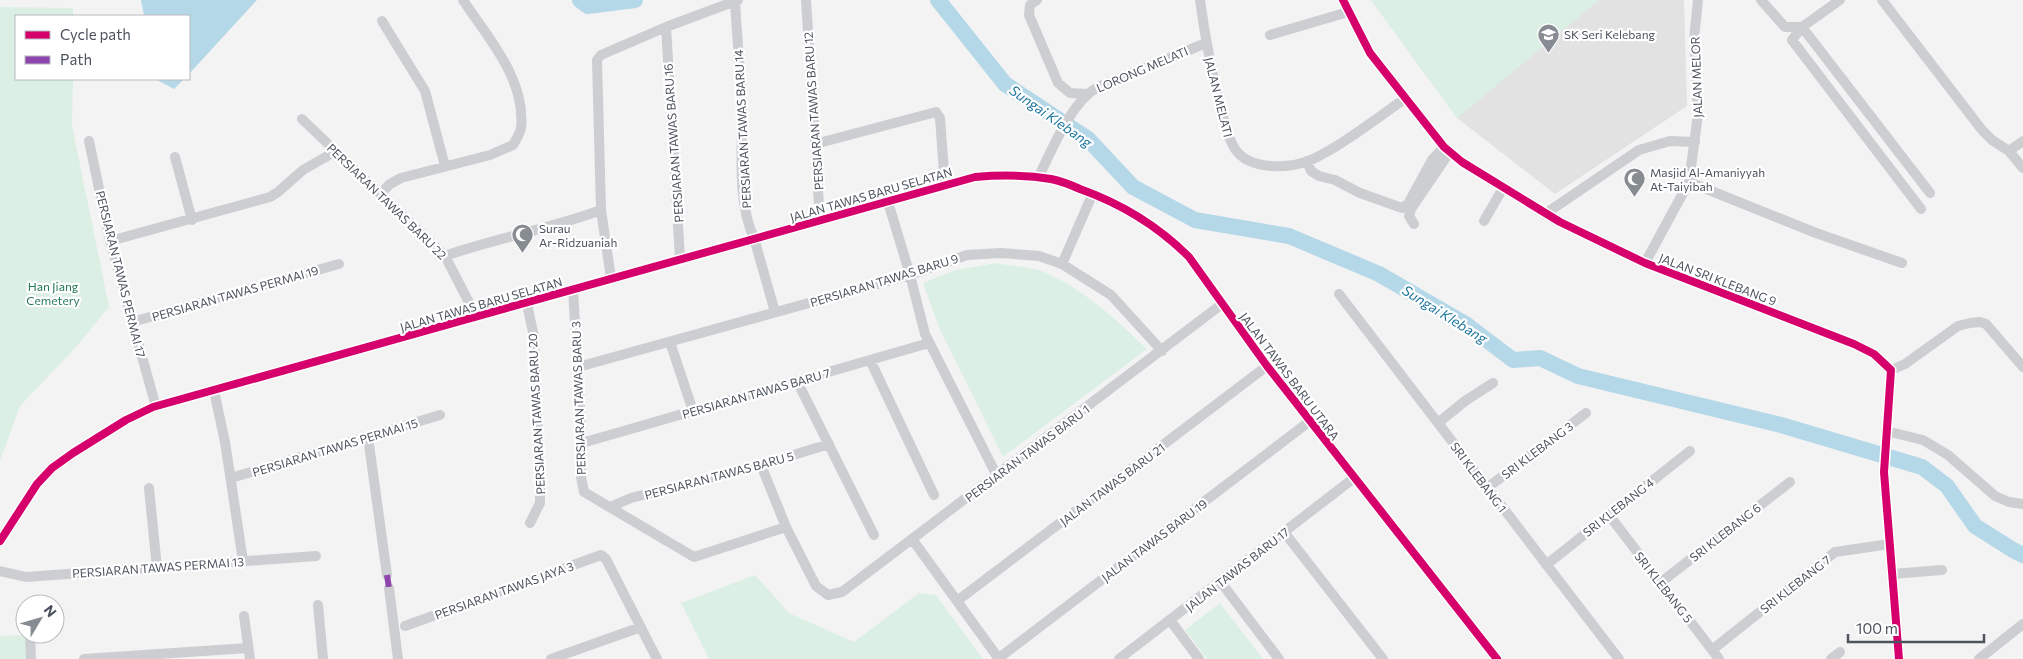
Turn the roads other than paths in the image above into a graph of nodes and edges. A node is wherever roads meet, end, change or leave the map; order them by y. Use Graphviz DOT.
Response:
graph roads {
  1 [pos="463,0"];
  2 [pos="806,0"];
  3 [pos="1037,0"];
  4 [pos="1200,0"];
  5 [pos="1343,0"];
  6 [pos="1698,0"];
  7 [pos="1761,0"];
  8 [pos="1840,0"];
  9 [pos="1882,0"];
  10 [pos="736,1"];
  11 [pos="1348,12"];
  12 [pos="382,21"];
  13 [pos="666,27"];
  14 [pos="1802,27"];
  15 [pos="1270,35"];
  16 [pos="1206,43"];
  17 [pos="1086,94"];
  18 [pos="1406,98"];
  19 [pos="302,119"];
  20 [pos="89,141"];
  21 [pos="2023,141"];
  22 [pos="1695,142"];
  23 [pos="815,144"];
  24 [pos="1447,150"];
  25 [pos="2009,151"];
  26 [pos="336,152"];
  27 [pos="175,157"];
  28 [pos="1307,161"];
  29 [pos="445,166"];
  30 [pos="2023,168"];
  31 [pos="1017,177"];
  32 [pos="1038,178"];
  33 [pos="1689,182"];
  34 [pos="945,186"];
  35 [pos="1503,188"];
  36 [pos="381,193"];
  37 [pos="1093,193"];
  38 [pos="1930,193"];
  39 [pos="888,202"];
  40 [pos="1922,209"];
  41 [pos="601,210"];
  42 [pos="1545,214"];
  43 [pos="192,220"];
  44 [pos="820,221"];
  45 [pos="1484,221"];
  46 [pos="1414,224"];
  47 [pos="754,238"];
  48 [pos="110,241"];
  49 [pos="445,256"];
  50 [pos="680,258"];
  51 [pos="1645,263"];
  52 [pos="1902,263"];
  53 [pos="339,264"];
  54 [pos="1062,264"];
  55 [pos="910,275"];
  56 [pos="611,278"];
  57 [pos="573,290"];
  58 [pos="1339,294"];
  59 [pos="527,304"];
  60 [pos="1222,304"];
  61 [pos="775,312"];
  62 [pos="476,316"];
  63 [pos="132,322"];
  64 [pos="670,342"];
  65 [pos="929,343"];
  66 [pos="1162,351"];
  67 [pos="870,360"];
  68 [pos="1267,366"];
  69 [pos="578,367"];
  70 [pos="2023,367"];
  71 [pos="1891,370"];
  72 [pos="797,381"];
  73 [pos="1492,383"];
  74 [pos="214,391"];
  75 [pos="156,407"];
  76 [pos="693,411"];
  77 [pos="1586,413"];
  78 [pos="440,416"];
  79 [pos="1310,421"];
  80 [pos="1438,423"];
  81 [pos="1886,430"];
  82 [pos="368,437"];
  83 [pos="582,443"];
  84 [pos="829,444"];
  85 [pos="1690,451"];
  86 [pos="761,465"];
  87 [pos="997,476"];
  88 [pos="231,478"];
  89 [pos="1354,478"];
  90 [pos="1790,482"];
  91 [pos="149,488"];
  92 [pos="1487,488"];
  93 [pos="934,495"];
  94 [pos="2023,504"];
  95 [pos="610,507"];
  96 [pos="1609,515"];
  97 [pos="530,523"];
  98 [pos="786,527"];
  99 [pos="1284,532"];
  100 [pos="874,535"];
  101 [pos="912,539"];
  102 [pos="0,541"];
  103 [pos="1890,544"];
  104 [pos="316,556"];
  105 [pos="243,561"];
  106 [pos="1546,565"];
  107 [pos="157,568"];
  108 [pos="1942,570"];
  109 [pos="0,571"];
  110 [pos="1892,574"];
  111 [pos="387,575"];
  112 [pos="1220,582"];
  113 [pos="1660,583"];
  114 [pos="389,588"];
  115 [pos="957,601"];
  116 [pos="318,605"];
  117 [pos="244,616"];
  118 [pos="1170,620"];
  119 [pos="2023,624"];
  120 [pos="405,626"];
  121 [pos="641,627"];
  122 [pos="31,644"];
  123 [pos="248,648"];
  124 [pos="1712,650"];
  125 [pos="1840,652"];
  126 [pos="999,658"];
  127 [pos="32,659"];
  128 [pos="84,659"];
  129 [pos="250,659"];
  130 [pos="323,659"];
  131 [pos="398,659"];
  132 [pos="551,659"];
  133 [pos="657,659"];
  134 [pos="1119,659"];
  135 [pos="1199,659"];
  136 [pos="1279,659"];
  137 [pos="1383,659"];
  138 [pos="1497,659"];
  139 [pos="1619,659"];
  140 [pos="1719,659"];
  141 [pos="1831,659"];
  142 [pos="1899,659"];
  143 [pos="1979,659"];
  1 -- 29 [label="street"];
  2 -- 23 [label="street, PERSIARAN TAWAS BARU 12"];
  3 -- 17 [label="street"];
  4 -- 16 [label="street, JALAN MELATI"];
  5 -- 11 [label="street, JALAN SRI KLEBANG 9"];
  6 -- 22 [label="street, JALAN MELOR"];
  7 -- 14 [label="street"];
  8 -- 14 [label="street"];
  9 -- 25 [label="street"];
  10 -- 13 [label="street"];
  10 -- 47 [label="street, PERSIARAN TAWAS BARU 14"];
  11 -- 15 [label="street"];
  11 -- 18 [label="street, JALAN SRI KLEBANG 9"];
  12 -- 29 [label="street"];
  13 -- 41 [label="street"];
  13 -- 50 [label="street, PERSIARAN TAWAS BARU 16"];
  14 -- 38 [label="street"];
  14 -- 40 [label="street"];
  16 -- 17 [label="street, LORONG MELATI"];
  16 -- 28 [label="street, JALAN MELATI"];
  17 -- 32 [label="street, LORONG MELATI"];
  18 -- 24 [label="street, JALAN SRI KLEBANG 9"];
  18 -- 28 [label="street, JALAN MELATI"];
  19 -- 26 [label="street, PERSIARAN TAWAS BARU 22"];
  20 -- 48 [label="street, PERSIARAN TAWAS PERMAI 17"];
  21 -- 25 [label="street"];
  22 -- 33 [label="street, JALAN MELOR"];
  22 -- 42 [label="street"];
  23 -- 34 [label="street"];
  23 -- 44 [label="street, PERSIARAN TAWAS BARU 12"];
  24 -- 28 [label="street"];
  24 -- 35 [label="street, JALAN SRI KLEBANG 9"];
  24 -- 46 [label="street"];
  25 -- 30 [label="street"];
  26 -- 36 [label="street, PERSIARAN TAWAS BARU 22"];
  26 -- 43 [label="street"];
  27 -- 43 [label="street"];
  29 -- 36 [label="street"];
  31 -- 32 [label="street, JALAN TAWAS BARU UTARA"];
  31 -- 34 [label="street, JALAN TAWAS BARU SELATAN"];
  32 -- 37 [label="street, JALAN TAWAS BARU UTARA"];
  33 -- 51 [label="street, JALAN MELOR"];
  33 -- 52 [label="street"];
  34 -- 39 [label="street, JALAN TAWAS BARU SELATAN"];
  35 -- 42 [label="street, JALAN SRI KLEBANG 9"];
  35 -- 45 [label="street"];
  36 -- 49 [label="street, PERSIARAN TAWAS BARU 22"];
  37 -- 54 [label="street"];
  37 -- 60 [label="street, JALAN TAWAS BARU UTARA"];
  39 -- 44 [label="street, JALAN TAWAS BARU SELATAN"];
  39 -- 55 [label="street"];
  41 -- 49 [label="street"];
  41 -- 56 [label="street"];
  42 -- 51 [label="street, JALAN SRI KLEBANG 9"];
  43 -- 48 [label="street"];
  44 -- 47 [label="street, JALAN TAWAS BARU SELATAN"];
  47 -- 50 [label="street, JALAN TAWAS BARU SELATAN"];
  47 -- 61 [label="street, PERSIARAN TAWAS BARU 14"];
  48 -- 63 [label="street, PERSIARAN TAWAS PERMAI 17"];
  49 -- 62 [label="street, PERSIARAN TAWAS BARU 22"];
  50 -- 56 [label="street, JALAN TAWAS BARU SELATAN"];
  51 -- 71 [label="street, JALAN SRI KLEBANG 9"];
  53 -- 63 [label="street, PERSIARAN TAWAS PERMAI 19"];
  54 -- 55 [label="street, PERSIARAN TAWAS BARU 9"];
  54 -- 66 [label="street, PERSIARAN TAWAS BARU 9"];
  55 -- 61 [label="street, PERSIARAN TAWAS BARU 9"];
  55 -- 65 [label="street"];
  56 -- 57 [label="street, JALAN TAWAS BARU SELATAN"];
  57 -- 59 [label="street, JALAN TAWAS BARU SELATAN"];
  57 -- 69 [label="street, PERSIARAN TAWAS BARU 3"];
  58 -- 80 [label="street, SRI KLEBANG 1"];
  59 -- 62 [label="street, JALAN TAWAS BARU SELATAN"];
  59 -- 97 [label="street, PERSIARAN TAWAS BARU 20"];
  60 -- 66 [label="street, PERSIARAN TAWAS BARU 1"];
  60 -- 68 [label="street, JALAN TAWAS BARU UTARA"];
  61 -- 64 [label="street, PERSIARAN TAWAS BARU 9"];
  62 -- 74 [label="street, JALAN TAWAS BARU SELATAN"];
  63 -- 75 [label="street, PERSIARAN TAWAS PERMAI 17"];
  64 -- 69 [label="street, PERSIARAN TAWAS BARU 9"];
  64 -- 76 [label="street"];
  65 -- 67 [label="street, PERSIARAN TAWAS BARU 7"];
  65 -- 87 [label="street"];
  66 -- 87 [label="street, PERSIARAN TAWAS BARU 1"];
  67 -- 72 [label="street, PERSIARAN TAWAS BARU 7"];
  67 -- 93 [label="street"];
  68 -- 79 [label="street, JALAN TAWAS BARU UTARA"];
  68 -- 115 [label="street, JALAN TAWAS BARU 21"];
  69 -- 83 [label="street, PERSIARAN TAWAS BARU 3"];
  70 -- 71 [label="street"];
  71 -- 81 [label="street"];
  72 -- 76 [label="street, PERSIARAN TAWAS BARU 7"];
  72 -- 84 [label="street"];
  73 -- 80 [label="street"];
  74 -- 75 [label="street, JALAN TAWAS BARU SELATAN"];
  74 -- 88 [label="street"];
  75 -- 102 [label="street, JALAN TAWAS BARU SELATAN"];
  76 -- 83 [label="street, PERSIARAN TAWAS BARU 7"];
  77 -- 92 [label="street, SRI KLEBANG 3"];
  78 -- 82 [label="street, PERSIARAN TAWAS PERMAI 15"];
  79 -- 89 [label="street, JALAN TAWAS BARU UTARA"];
  79 -- 126 [label="street, JALAN TAWAS BARU 19"];
  80 -- 92 [label="street, SRI KLEBANG 1"];
  81 -- 94 [label="street"];
  81 -- 103 [label="street"];
  82 -- 88 [label="street, PERSIARAN TAWAS PERMAI 15"];
  82 -- 111 [label="street"];
  83 -- 95 [label="street, PERSIARAN TAWAS BARU 3"];
  84 -- 86 [label="street, PERSIARAN TAWAS BARU 5"];
  84 -- 100 [label="street"];
  85 -- 96 [label="street, SRI KLEBANG 4"];
  86 -- 95 [label="street, PERSIARAN TAWAS BARU 5"];
  86 -- 98 [label="street"];
  87 -- 101 [label="street, PERSIARAN TAWAS BARU 1"];
  88 -- 105 [label="street"];
  89 -- 99 [label="street, JALAN TAWAS BARU 17"];
  89 -- 138 [label="street, JALAN TAWAS BARU UTARA"];
  90 -- 113 [label="street, SRI KLEBANG 6"];
  91 -- 107 [label="street"];
  92 -- 106 [label="street, SRI KLEBANG 1"];
  95 -- 98 [label="street, PERSIARAN TAWAS BARU 3"];
  96 -- 106 [label="street, SRI KLEBANG 4"];
  96 -- 113 [label="street, SRI KLEBANG 5"];
  98 -- 101 [label="street, PERSIARAN TAWAS BARU 1"];
  99 -- 112 [label="street, JALAN TAWAS BARU 17"];
  99 -- 137 [label="street"];
  101 -- 115 [label="street"];
  103 -- 110 [label="street"];
  103 -- 124 [label="street, SRI KLEBANG 7"];
  104 -- 105 [label="street, PERSIARAN TAWAS PERMAI 13"];
  105 -- 107 [label="street, PERSIARAN TAWAS PERMAI 13"];
  106 -- 139 [label="street, SRI KLEBANG 1"];
  107 -- 109 [label="street, PERSIARAN TAWAS PERMAI 13"];
  108 -- 110 [label="street"];
  110 -- 142 [label="street"];
  112 -- 118 [label="street, JALAN TAWAS BARU 17"];
  112 -- 136 [label="street"];
  113 -- 124 [label="street, SRI KLEBANG 5"];
  114 -- 131 [label="street"];
  115 -- 126 [label="street"];
  116 -- 130 [label="street"];
  117 -- 123 [label="street"];
  118 -- 134 [label="street, JALAN TAWAS BARU 17"];
  118 -- 135 [label="street"];
  119 -- 143 [label="street"];
  120 -- 121 [label="street, PERSIARAN TAWAS JAYA 3"];
  121 -- 132 [label="street"];
  121 -- 133 [label="street"];
  122 -- 127 [label="street"];
  123 -- 128 [label="street"];
  123 -- 129 [label="street"];
  124 -- 140 [label="street, SRI KLEBANG 5"];
  125 -- 141 [label="street"];
}
